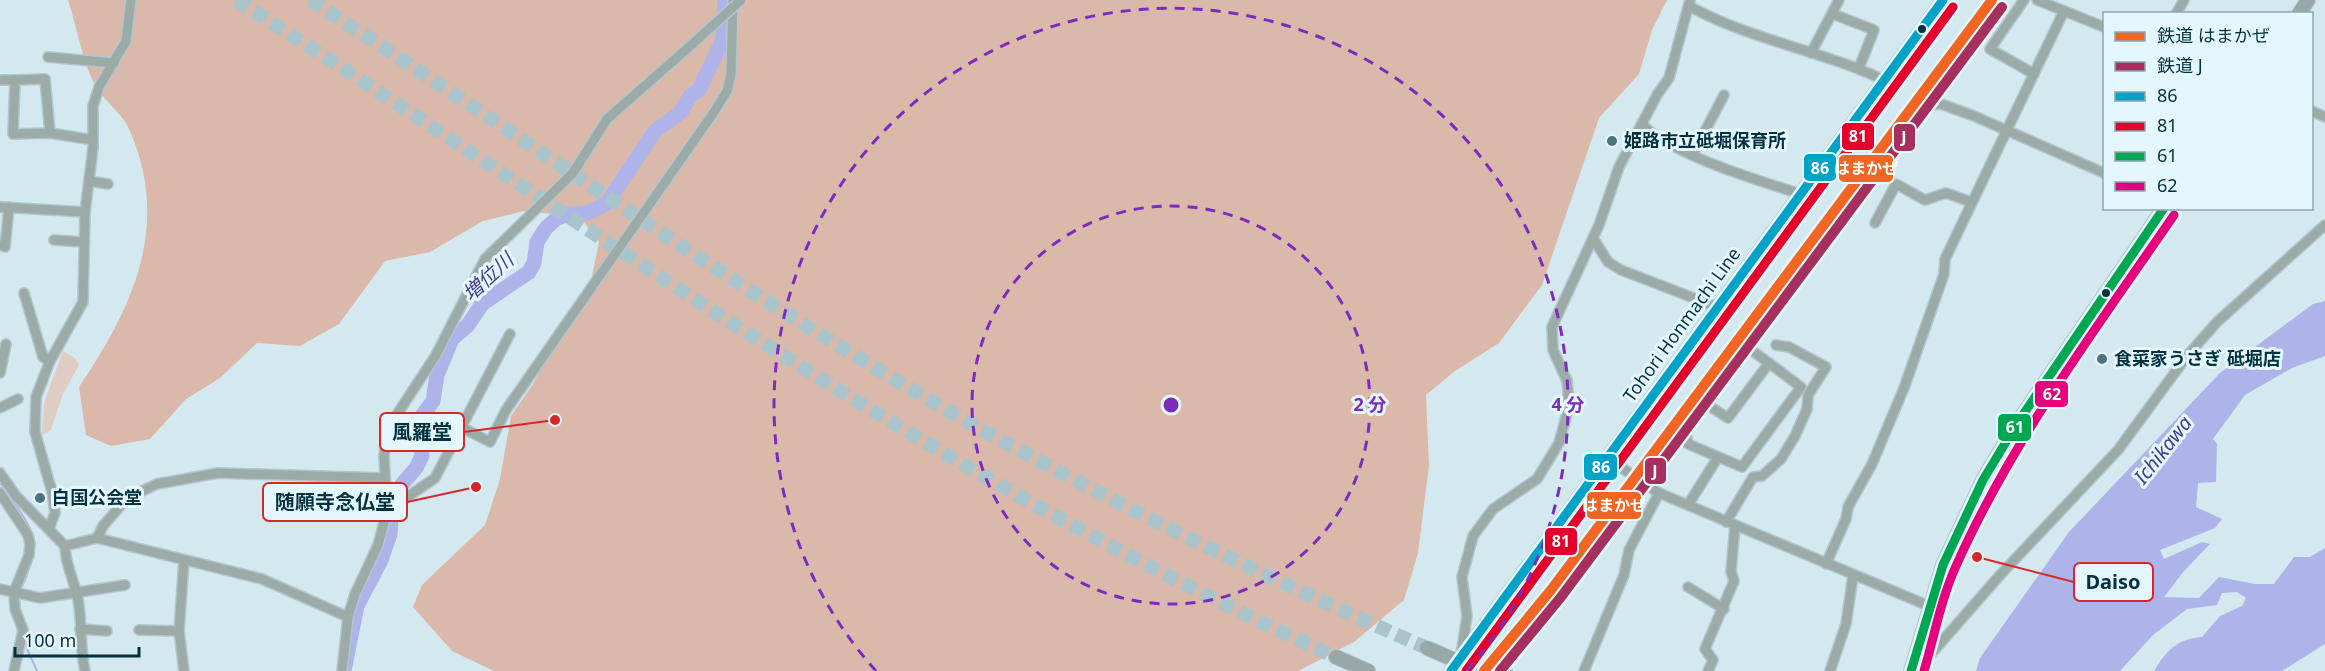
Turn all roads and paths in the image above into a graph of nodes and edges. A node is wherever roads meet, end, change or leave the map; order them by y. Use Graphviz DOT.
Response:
graph roads {
  1 [pos="131,0"];
  2 [pos="733,0"];
  3 [pos="741,0"];
  4 [pos="1839,0"];
  5 [pos="1943,0"];
  6 [pos="2024,0"];
  7 [pos="2037,0"];
  8 [pos="1690,3"];
  9 [pos="2064,11"];
  10 [pos="1833,14"];
  11 [pos="2103,27"];
  12 [pos="1811,53"];
  13 [pos="48,57"];
  14 [pos="114,63"];
  15 [pos="1859,68"];
  16 [pos="2034,74"];
  17 [pos="2,80"];
  18 [pos="15,80"];
  19 [pos="1884,80"];
  20 [pos="1724,95"];
  21 [pos="1928,105"];
  22 [pos="1642,124"];
  23 [pos="2006,129"];
  24 [pos="50,133"];
  25 [pos="93,140"];
  26 [pos="1693,154"];
  27 [pos="2103,172"];
  28 [pos="89,181"];
  29 [pos="108,184"];
  30 [pos="1801,194"];
  31 [pos="1971,202"];
  32 [pos="4,207"];
  33 [pos="2163,210"];
  34 [pos="85,212"];
  35 [pos="1875,223"];
  36 [pos="2325,225"];
  37 [pos="1593,238"];
  38 [pos="54,240"];
  39 [pos="84,242"];
  40 [pos="0,245"];
  41 [pos="24,293"];
  42 [pos="1717,307"];
  43 [pos="1759,329"];
  44 [pos="510,334"];
  45 [pos="6,344"];
  46 [pos="1776,345"];
  47 [pos="1746,346"];
  48 [pos="50,361"];
  49 [pos="1769,363"];
  50 [pos="0,372"];
  51 [pos="18,399"];
  52 [pos="1703,402"];
  53 [pos="0,408"];
  54 [pos="461,427"];
  55 [pos="1718,457"];
  56 [pos="1607,458"];
  57 [pos="0,473"];
  58 [pos="384,478"];
  59 [pos="1659,493"];
  60 [pos="2,496"];
  61 [pos="16,496"];
  62 [pos="1688,505"];
  63 [pos="387,512"];
  64 [pos="1730,524"];
  65 [pos="49,529"];
  66 [pos="98,538"];
  67 [pos="65,546"];
  68 [pos="184,560"];
  69 [pos="1826,564"];
  70 [pos="1853,576"];
  71 [pos="125,585"];
  72 [pos="1688,587"];
  73 [pos="0,589"];
  74 [pos="18,593"];
  75 [pos="76,593"];
  76 [pos="1929,606"];
  77 [pos="1724,609"];
  78 [pos="348,616"];
  79 [pos="80,629"];
  80 [pos="139,630"];
  81 [pos="107,631"];
  82 [pos="179,631"];
  83 [pos="1427,648"];
  84 [pos="1461,655"];
  85 [pos="1336,657"];
  86 [pos="14,671"];
  87 [pos="85,671"];
  88 [pos="184,671"];
  89 [pos="342,671"];
  90 [pos="1368,671"];
  91 [pos="1451,671"];
  92 [pos="1480,671"];
  93 [pos="1494,671"];
  94 [pos="1507,671"];
  95 [pos="1584,671"];
  96 [pos="1708,671"];
  97 [pos="1830,671"];
  98 [pos="1911,671"];
  99 [pos="1916,671"];
  1 -- 14 [label="street"];
  2 -- 54 [label="street"];
  3 -- 58 [label="street, bridge"];
  4 -- 10 [label="street"];
  5 -- 19 [label="main road, Tohori Honmachi Line"];
  6 -- 16 [label="street"];
  7 -- 9 [label="street"];
  8 -- 12 [label="street"];
  8 -- 22 [label="street"];
  9 -- 11 [label="street"];
  9 -- 16 [label="street"];
  10 -- 12 [label="street"];
  10 -- 15 [label="street"];
  12 -- 15 [label="street"];
  13 -- 14 [label="street"];
  14 -- 25 [label="street"];
  15 -- 19 [label="street"];
  16 -- 23 [label="street"];
  17 -- 18 [label="street"];
  18 -- 24 [label="street"];
  18 -- 24 [label="street"];
  19 -- 30 [label="main road, Tohori Honmachi Line"];
  20 -- 26 [label="street"];
  21 -- 23 [label="street"];
  22 -- 26 [label="street"];
  22 -- 37 [label="street"];
  23 -- 27 [label="street"];
  23 -- 31 [label="street"];
  24 -- 25 [label="street"];
  25 -- 28 [label="street"];
  26 -- 30 [label="street"];
  28 -- 29 [label="street"];
  28 -- 34 [label="street"];
  30 -- 42 [label="main road, Tohori Honmachi Line"];
  31 -- 35 [label="street"];
  31 -- 69 [label="street"];
  32 -- 34 [label="street"];
  32 -- 40 [label="street"];
  33 -- 76 [label="highway"];
  34 -- 39 [label="street"];
  36 -- 99 [label="street"];
  37 -- 42 [label="street"];
  37 -- 84 [label="street"];
  38 -- 39 [label="street"];
  39 -- 48 [label="street"];
  41 -- 48 [label="street"];
  42 -- 56 [label="main road, Tohori Honmachi Line"];
  43 -- 47 [label="street"];
  44 -- 54 [label="street"];
  45 -- 50 [label="street"];
  46 -- 64 [label="street"];
  47 -- 49 [label="street"];
  47 -- 52 [label="street"];
  48 -- 65 [label="street"];
  49 -- 52 [label="street"];
  49 -- 55 [label="street"];
  51 -- 53 [label="street"];
  52 -- 55 [label="street"];
  54 -- 63 [label="street"];
  55 -- 62 [label="street"];
  56 -- 59 [label="street"];
  56 -- 84 [label="main road, Tohori Honmachi Line"];
  57 -- 61 [label="street"];
  58 -- 63 [label="street"];
  58 -- 66 [label="street"];
  59 -- 62 [label="street"];
  59 -- 95 [label="street"];
  60 -- 61 [label="street"];
  60 -- 74 [label="street"];
  61 -- 65 [label="street"];
  62 -- 64 [label="street"];
  63 -- 78 [label="street"];
  64 -- 69 [label="street"];
  64 -- 77 [label="street"];
  65 -- 67 [label="street"];
  66 -- 67 [label="street"];
  66 -- 68 [label="street"];
  67 -- 75 [label="street"];
  68 -- 78 [label="street"];
  68 -- 82 [label="street"];
  69 -- 70 [label="street"];
  70 -- 76 [label="street"];
  70 -- 97 [label="street"];
  71 -- 75 [label="street"];
  72 -- 77 [label="street"];
  73 -- 74 [label="street"];
  74 -- 75 [label="street"];
  74 -- 86 [label="street"];
  75 -- 79 [label="street"];
  76 -- 98 [label="highway"];
  77 -- 96 [label="street"];
  78 -- 89 [label="street"];
  79 -- 81 [label="street"];
  79 -- 87 [label="street"];
  80 -- 82 [label="street"];
  82 -- 88 [label="street"];
  83 -- 92 [label="highway, bridge"];
  84 -- 91 [label="main road, Tohori Honmachi Line"];
  85 -- 90 [label="highway"];
  93 -- 94 [label="street"];
}
